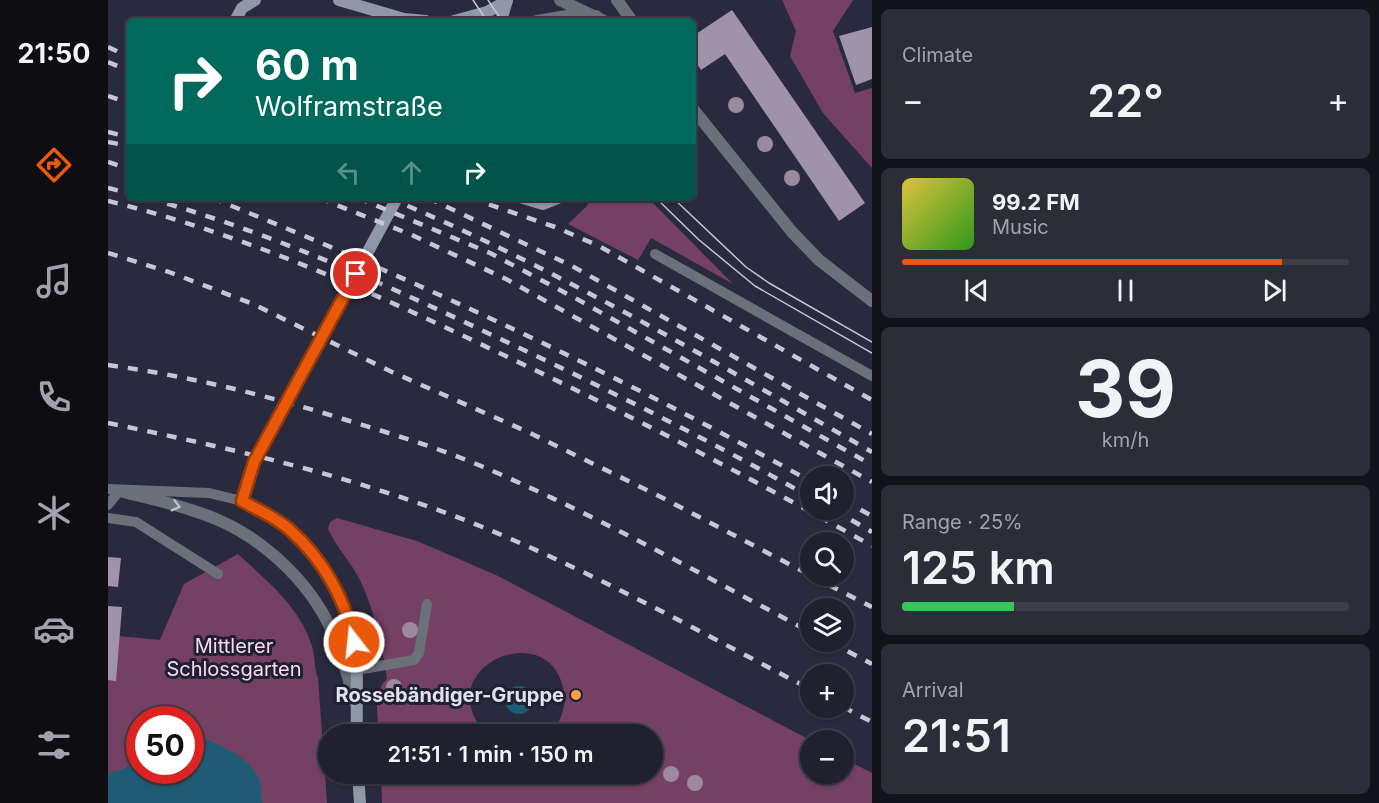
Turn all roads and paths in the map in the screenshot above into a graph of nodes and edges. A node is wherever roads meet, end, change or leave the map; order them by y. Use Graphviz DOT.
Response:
graph roads {
  1 [pos="255,0"];
  2 [pos="339,0"];
  3 [pos="560,0"];
  4 [pos="617,0"];
  5 [pos="507,1"];
  6 [pos="237,18"];
  7 [pos="404,18"];
  8 [pos="465,18"];
  9 [pos="502,18"];
  10 [pos="555,18"];
  11 [pos="589,18"];
  12 [pos="598,18"];
  13 [pos="630,18"];
  14 [pos="696,113"];
  15 [pos="395,201"];
  16 [pos="533,201"];
  17 [pos="550,201"];
  18 [pos="655,254"];
  19 [pos="872,301"];
  20 [pos="872,376"];
  21 [pos="114,490"];
  22 [pos="242,501"];
  23 [pos="108,505"];
  24 [pos="108,518"];
  25 [pos="218,574"];
  26 [pos="427,604"];
  27 [pos="357,670"];
  28 [pos="356,706"];
  29 [pos="357,724"];
  30 [pos="359,784"];
  31 [pos="360,803"];
  1 -- 6 [label="main road"];
  2 -- 7 [label="main road"];
  3 -- 12 [label="street"];
  4 -- 13 [label="street"];
  5 -- 8 [label="main road"];
  5 -- 9 [label="main road"];
  10 -- 11 [label="street"];
  14 -- 19 [label="street"];
  15 -- 22 [label="main road"];
  16 -- 17 [label="main road"];
  18 -- 20 [label="lane"];
  21 -- 22 [label="lane"];
  21 -- 23 [label="lane"];
  21 -- 28 [label="street, one-way"];
  22 -- 27 [label="main road"];
  24 -- 25 [label="lane"];
  26 -- 27 [label="lane"];
  27 -- 28 [label="main road"];
  28 -- 29 [label="main road"];
  30 -- 31 [label="main road"];
}
